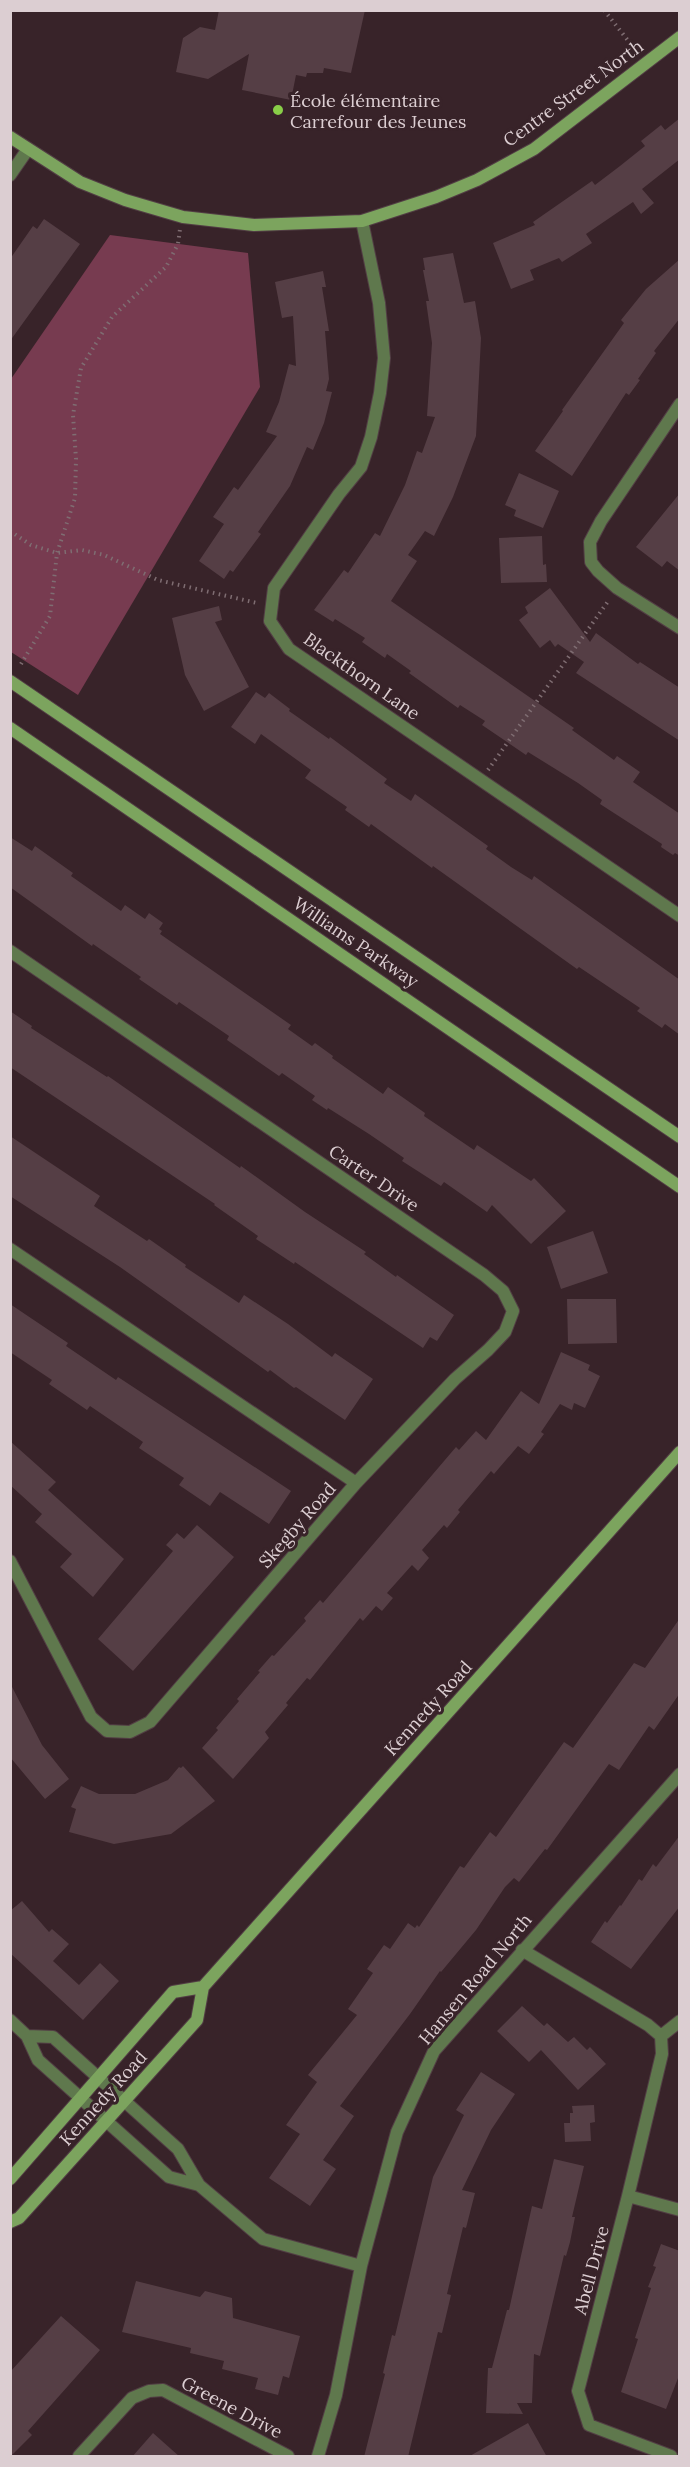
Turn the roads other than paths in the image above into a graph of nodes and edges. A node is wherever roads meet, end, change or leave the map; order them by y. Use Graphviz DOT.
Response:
graph roads {
  1 [pos="680,37"];
  2 [pos="10,137"];
  3 [pos="28,149"];
  4 [pos="10,175"];
  5 [pos="362,221"];
  6 [pos="680,404"];
  7 [pos="680,628"];
  8 [pos="10,681"];
  9 [pos="10,728"];
  10 [pos="680,916"];
  11 [pos="10,951"];
  12 [pos="680,1137"];
  13 [pos="680,1186"];
  14 [pos="10,1249"];
  15 [pos="680,1452"];
  16 [pos="356,1483"];
  17 [pos="10,1561"];
  18 [pos="680,1774"];
  19 [pos="522,1950"];
  20 [pos="204,1987"];
  21 [pos="10,2020"];
  22 [pos="680,2021"];
  23 [pos="27,2036"];
  24 [pos="661,2036"];
  25 [pos="99,2077"];
  26 [pos="80,2099"];
  27 [pos="125,2100"];
  28 [pos="106,2122"];
  29 [pos="10,2179"];
  30 [pos="200,2185"];
  31 [pos="628,2196"];
  32 [pos="680,2210"];
  33 [pos="10,2222"];
  34 [pos="361,2266"];
  35 [pos="79,2457"];
  36 [pos="288,2457"];
  37 [pos="318,2457"];
  38 [pos="671,2457"];
  1 -- 5 [label="main road, Centre Street North"];
  2 -- 3 [label="main road, Centre Street North"];
  3 -- 4 [label="street"];
  3 -- 5 [label="main road, Centre Street North"];
  5 -- 10 [label="street, Blackthorn Lane"];
  6 -- 7 [label="street"];
  8 -- 12 [label="main road, Williams Parkway"];
  9 -- 13 [label="main road, Williams Parkway"];
  11 -- 16 [label="street, Carter Drive"];
  14 -- 16 [label="street, Skegby Road"];
  15 -- 20 [label="main road, Kennedy Road"];
  16 -- 17 [label="street, Skegby Road"];
  18 -- 19 [label="street, Hansen Road North"];
  19 -- 24 [label="street"];
  19 -- 34 [label="street, Hansen Road North"];
  20 -- 25 [label="main road, Kennedy Road"];
  20 -- 27 [label="main road, Kennedy Road"];
  21 -- 23 [label="street"];
  22 -- 24 [label="street"];
  23 -- 25 [label="street"];
  23 -- 26 [label="street"];
  24 -- 31 [label="street, Abell Drive"];
  25 -- 26 [label="main road, Kennedy Road"];
  25 -- 27 [label="street"];
  26 -- 28 [label="street"];
  26 -- 29 [label="main road, Kennedy Road"];
  27 -- 28 [label="main road, Kennedy Road"];
  27 -- 30 [label="street"];
  28 -- 30 [label="street"];
  28 -- 33 [label="main road, Kennedy Road"];
  30 -- 34 [label="street"];
  31 -- 32 [label="street"];
  31 -- 38 [label="street, Abell Drive"];
  34 -- 37 [label="street, Hansen Road North"];
  35 -- 36 [label="street, Greene Drive"];
}
